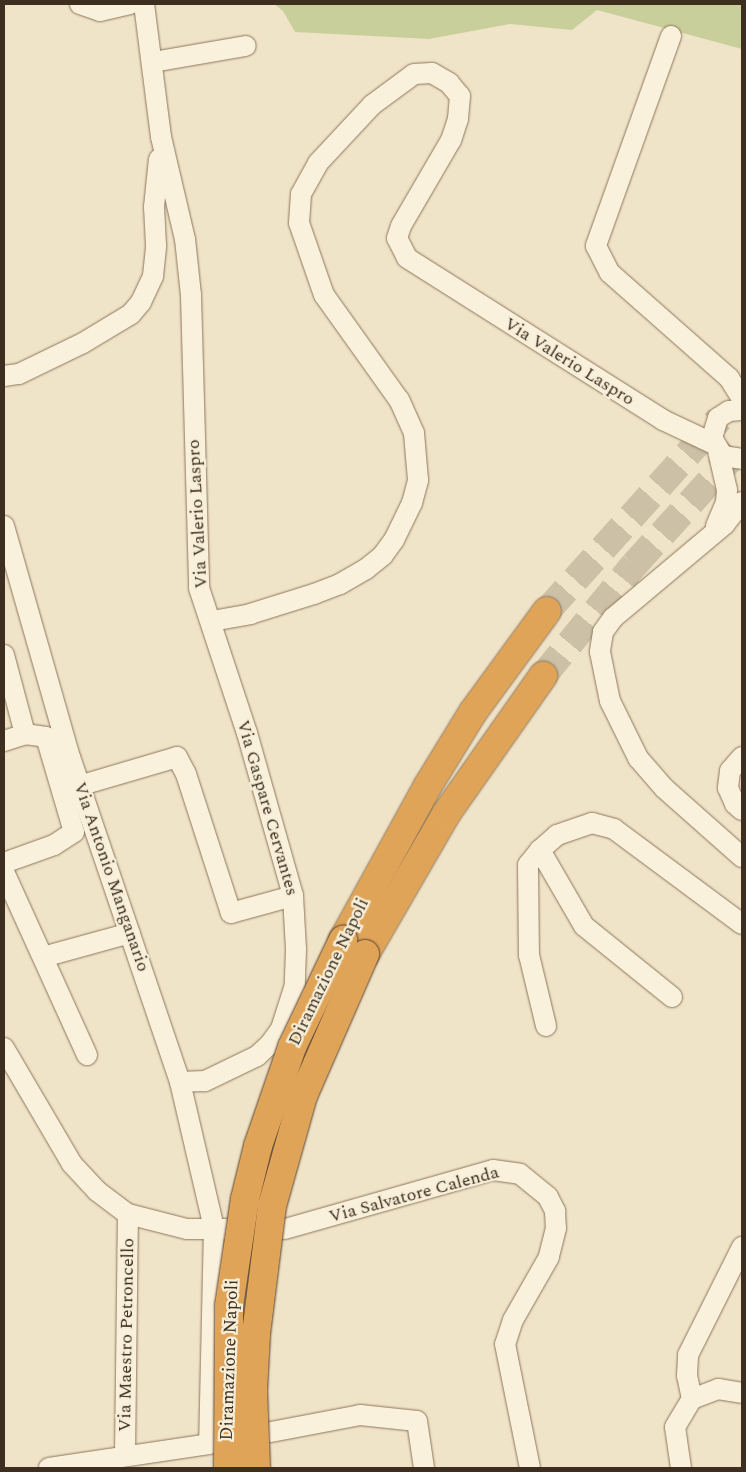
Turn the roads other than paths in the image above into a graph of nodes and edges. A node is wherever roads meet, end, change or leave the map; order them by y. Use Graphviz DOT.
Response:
graph roads {
  1 [pos="80,4"];
  2 [pos="130,4"];
  3 [pos="144,4"];
  4 [pos="671,36"];
  5 [pos="246,46"];
  6 [pos="153,62"];
  7 [pos="161,137"];
  8 [pos="4,376"];
  9 [pos="734,408"];
  10 [pos="663,420"];
  11 [pos="730,456"];
  12 [pos="742,502"];
  13 [pos="4,526"];
  14 [pos="711,534"];
  15 [pos="7,563"];
  16 [pos="547,611"];
  17 [pos="212,621"];
  18 [pos="4,655"];
  19 [pos="542,676"];
  20 [pos="25,734"];
  21 [pos="4,740"];
  22 [pos="742,757"];
  23 [pos="82,785"];
  24 [pos="742,810"];
  25 [pos="540,850"];
  26 [pos="742,857"];
  27 [pos="4,863"];
  28 [pos="4,872"];
  29 [pos="293,896"];
  30 [pos="742,924"];
  31 [pos="130,933"];
  32 [pos="354,947"];
  33 [pos="43,957"];
  34 [pos="672,997"];
  35 [pos="546,1026"];
  36 [pos="4,1048"];
  37 [pos="87,1056"];
  38 [pos="180,1082"];
  39 [pos="128,1214"];
  40 [pos="285,1228"];
  41 [pos="222,1229"];
  42 [pos="742,1247"];
  43 [pos="735,1273"];
  44 [pos="742,1393"];
  45 [pos="692,1399"];
  46 [pos="271,1432"];
  47 [pos="125,1456"];
  48 [pos="50,1468"];
  49 [pos="228,1468"];
  50 [pos="256,1468"];
  51 [pos="424,1468"];
  52 [pos="530,1468"];
  53 [pos="680,1468"];
  1 -- 2 [label="street"];
  3 -- 6 [label="street"];
  4 -- 9 [label="street"];
  5 -- 6 [label="street"];
  6 -- 7 [label="street"];
  7 -- 8 [label="street"];
  7 -- 17 [label="street, Via Valerio Laspro"];
  9 -- 10 [label="street"];
  9 -- 11 [label="street"];
  10 -- 11 [label="street, Via Valerio Laspro"];
  10 -- 17 [label="street, Via Valerio Laspro"];
  11 -- 14 [label="street"];
  12 -- 14 [label="street"];
  13 -- 15 [label="street, Via Antonio Manganario"];
  14 -- 26 [label="street"];
  15 -- 23 [label="street, Via Antonio Manganario"];
  16 -- 32 [label="highway, Diramazione Napoli"];
  17 -- 29 [label="street, Via Gaspare Cervantes"];
  18 -- 20 [label="street"];
  19 -- 32 [label="highway, Diramazione Napoli"];
  20 -- 21 [label="street"];
  20 -- 27 [label="street"];
  22 -- 24 [label="street"];
  23 -- 29 [label="street"];
  23 -- 31 [label="street, Via Antonio Manganario"];
  25 -- 30 [label="street"];
  25 -- 34 [label="street"];
  25 -- 35 [label="street"];
  28 -- 33 [label="street"];
  29 -- 38 [label="street, Via Gaspare Cervantes"];
  31 -- 33 [label="street"];
  31 -- 38 [label="street, Via Antonio Manganario"];
  32 -- 49 [label="highway, Diramazione Napoli, bridge"];
  32 -- 50 [label="highway, Diramazione Napoli, bridge"];
  33 -- 37 [label="street"];
  36 -- 39 [label="street"];
  38 -- 41 [label="street, Via Antonio Manganario"];
  39 -- 41 [label="street"];
  39 -- 47 [label="street, Via Maestro Petroncello"];
  40 -- 52 [label="street, Via Salvatore Calenda"];
  41 -- 47 [label="street, Via Antonio Manganario"];
  42 -- 43 [label="street"];
  43 -- 45 [label="street"];
  44 -- 45 [label="street"];
  45 -- 53 [label="street"];
  46 -- 51 [label="street"];
  47 -- 48 [label="street"];
}
